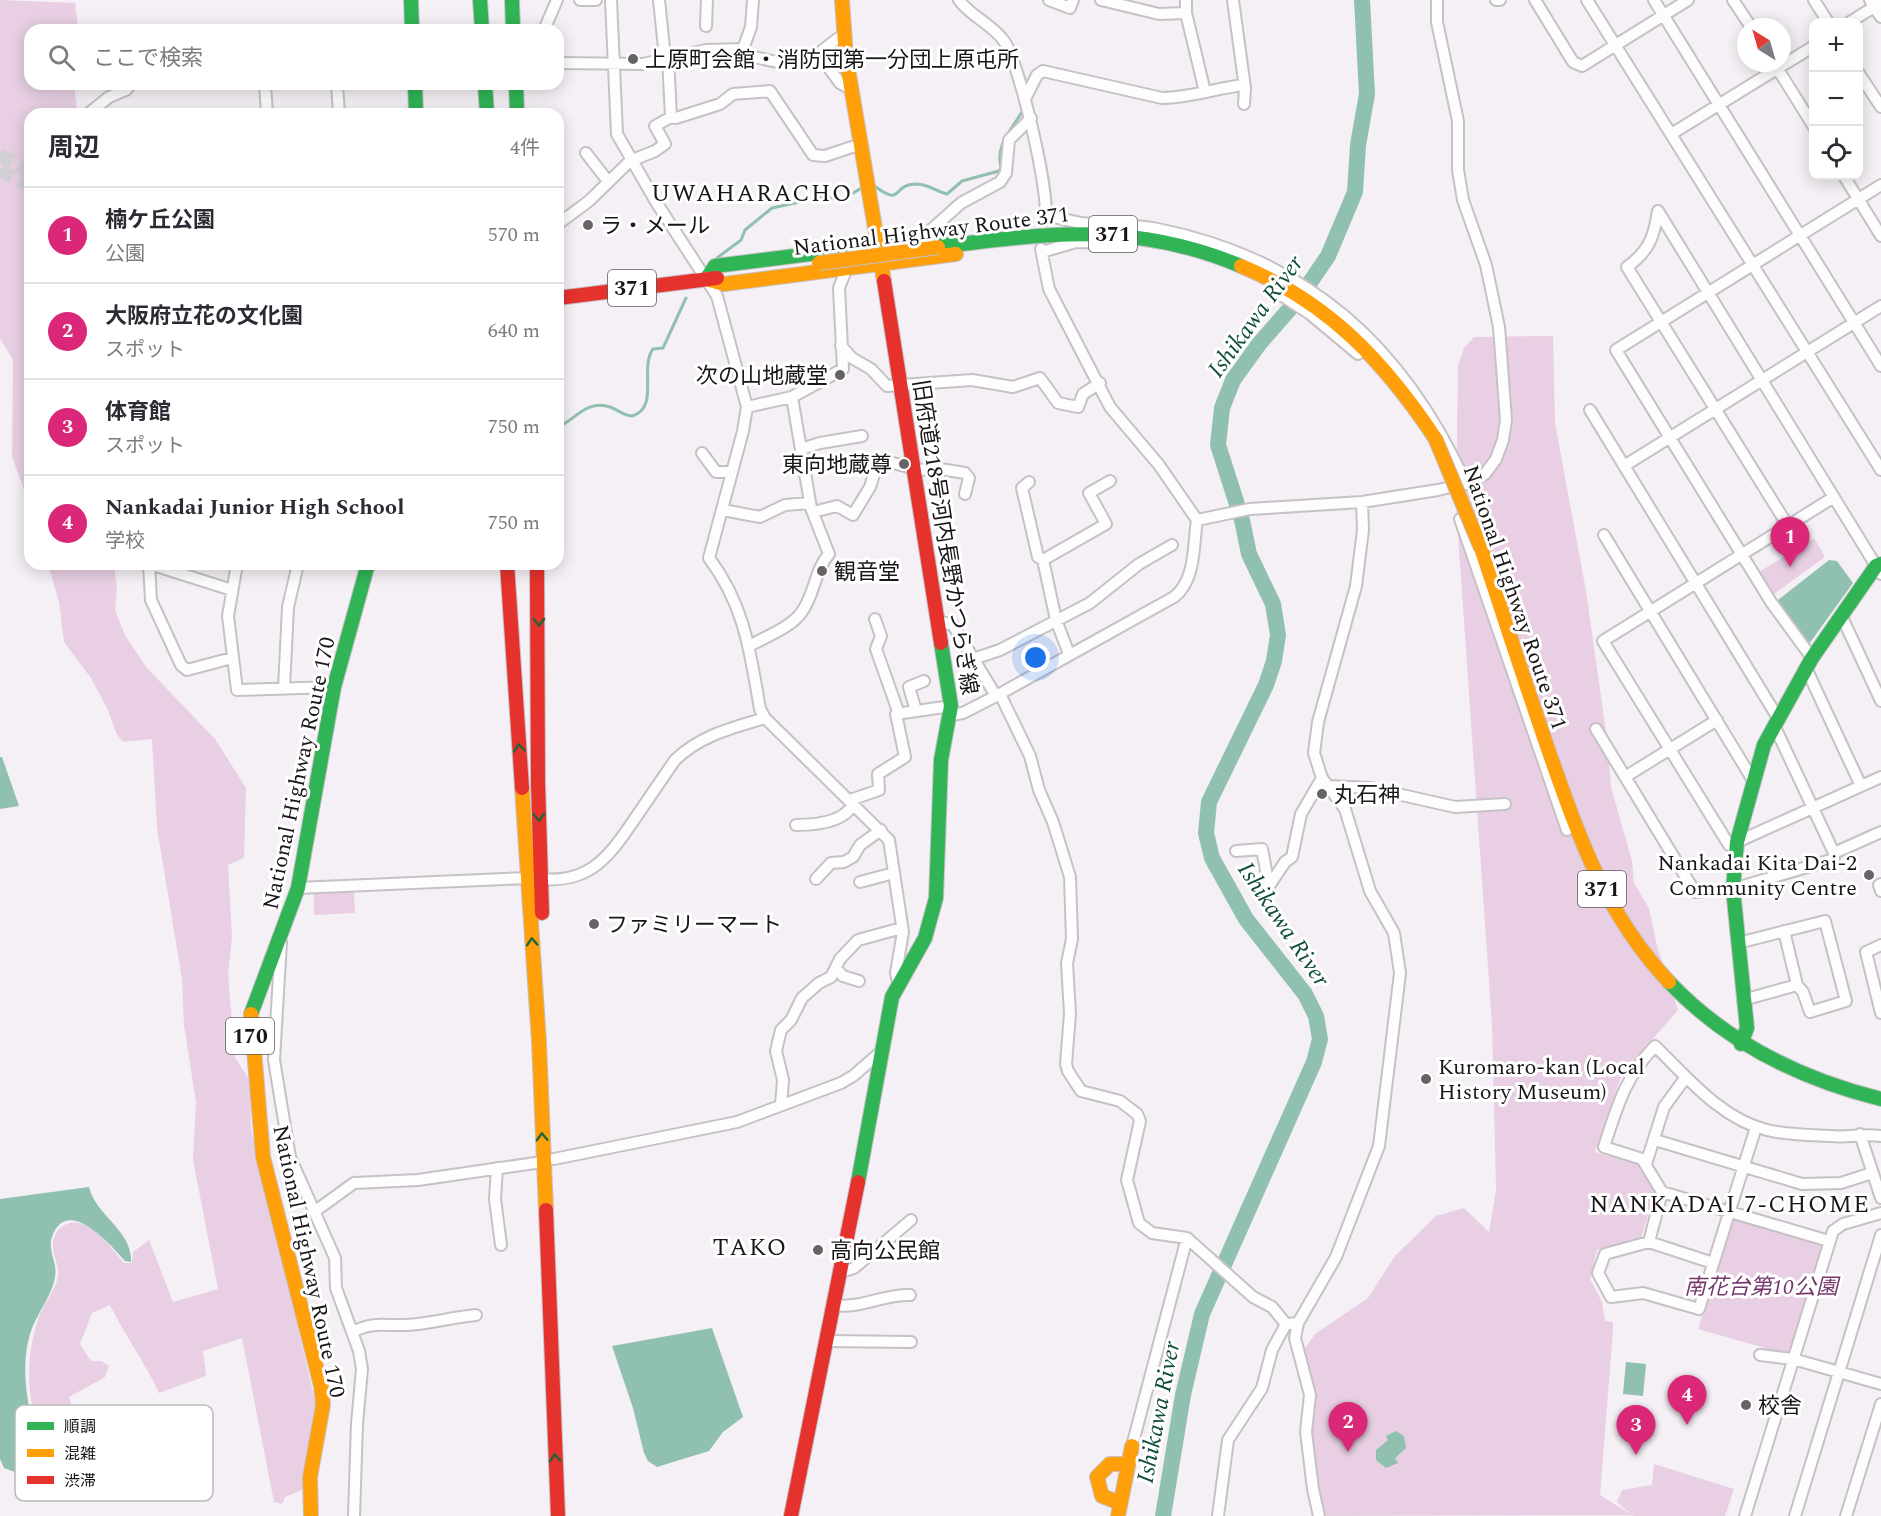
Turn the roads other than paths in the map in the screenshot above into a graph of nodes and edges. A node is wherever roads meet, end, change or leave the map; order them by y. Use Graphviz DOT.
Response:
graph roads {
  1 [pos="411,0"];
  2 [pos="480,0"];
  3 [pos="512,0"];
  4 [pos="557,0"];
  5 [pos="580,0"];
  6 [pos="596,0"];
  7 [pos="611,0"];
  8 [pos="659,0"];
  9 [pos="707,0"];
  10 [pos="753,0"];
  11 [pos="842,0"];
  12 [pos="960,0"];
  13 [pos="1049,0"];
  14 [pos="1073,0"];
  15 [pos="1101,0"];
  16 [pos="1186,0"];
  17 [pos="1233,0"];
  18 [pos="1437,0"];
  19 [pos="1535,0"];
  20 [pos="1587,0"];
  21 [pos="1654,0"];
  22 [pos="1688,0"];
  23 [pos="1733,0"];
  24 [pos="1814,0"];
  25 [pos="1875,3"];
  26 [pos="1186,13"];
  27 [pos="1664,15"];
  28 [pos="1881,17"];
  29 [pos="1745,18"];
  30 [pos="1825,18"];
  31 [pos="1855,18"];
  32 [pos="412,24"];
  33 [pos="482,24"];
  34 [pos="513,24"];
  35 [pos="547,24"];
  36 [pos="706,26"];
  37 [pos="844,35"];
  38 [pos="1617,46"];
  39 [pos="1809,48"];
  40 [pos="706,50"];
  41 [pos="818,53"];
  42 [pos="667,57"];
  43 [pos="1791,58"];
  44 [pos="564,63"];
  45 [pos="613,65"];
  46 [pos="1767,72"];
  47 [pos="1780,72"];
  48 [pos="1863,80"];
  49 [pos="1244,85"];
  50 [pos="851,89"];
  51 [pos="126,90"];
  52 [pos="265,90"];
  53 [pos="337,90"];
  54 [pos="415,90"];
  55 [pos="485,90"];
  56 [pos="516,90"];
  57 [pos="1205,92"];
  58 [pos="1026,97"];
  59 [pos="1244,104"];
  60 [pos="1718,105"];
  61 [pos="1881,107"];
  62 [pos="95,108"];
  63 [pos="267,108"];
  64 [pos="339,108"];
  65 [pos="416,108"];
  66 [pos="487,108"];
  67 [pos="517,108"];
  68 [pos="671,117"];
  69 [pos="1030,118"];
  70 [pos="1813,126"];
  71 [pos="1673,133"];
  72 [pos="861,144"];
  73 [pos="586,153"];
  74 [pos="630,161"];
  75 [pos="607,180"];
  76 [pos="1846,180"];
  77 [pos="1881,185"];
  78 [pos="1858,199"];
  79 [pos="564,220"];
  80 [pos="1079,233"];
  81 [pos="1800,234"];
  82 [pos="1881,236"];
  83 [pos="919,240"];
  84 [pos="878,246"];
  85 [pos="1753,264"];
  86 [pos="881,265"];
  87 [pos="846,270"];
  88 [pos="706,279"];
  89 [pos="1708,293"];
  90 [pos="564,297"];
  91 [pos="1881,306"];
  92 [pos="1662,322"];
  93 [pos="1854,323"];
  94 [pos="842,346"];
  95 [pos="1807,352"];
  96 [pos="1881,366"];
  97 [pos="1762,381"];
  98 [pos="1100,383"];
  99 [pos="901,386"];
  100 [pos="792,397"];
  101 [pos="747,407"];
  102 [pos="1590,410"];
  103 [pos="1716,410"];
  104 [pos="862,436"];
  105 [pos="1670,438"];
  106 [pos="801,449"];
  107 [pos="702,453"];
  108 [pos="1624,466"];
  109 [pos="913,469"];
  110 [pos="1881,470"];
  111 [pos="732,472"];
  112 [pos="1110,481"];
  113 [pos="1029,482"];
  114 [pos="1466,484"];
  115 [pos="1448,488"];
  116 [pos="965,494"];
  117 [pos="1834,497"];
  118 [pos="1362,502"];
  119 [pos="812,508"];
  120 [pos="723,510"];
  121 [pos="1197,520"];
  122 [pos="1788,526"];
  123 [pos="1604,535"];
  124 [pos="1172,545"];
  125 [pos="1741,554"];
  126 [pos="1044,560"];
  127 [pos="1879,568"];
  128 [pos="149,570"];
  129 [pos="168,570"];
  130 [pos="236,570"];
  131 [pos="297,570"];
  132 [pos="366,570"];
  133 [pos="508,570"];
  134 [pos="537,570"];
  135 [pos="1695,583"];
  136 [pos="232,590"];
  137 [pos="1650,610"];
  138 [pos="1840,615"];
  139 [pos="875,619"];
  140 [pos="1056,620"];
  141 [pos="938,621"];
  142 [pos="749,646"];
  143 [pos="1069,654"];
  144 [pos="232,658"];
  145 [pos="976,658"];
  146 [pos="1809,663"];
  147 [pos="924,681"];
  148 [pos="334,687"];
  149 [pos="284,688"];
  150 [pos="998,695"];
  151 [pos="1881,701"];
  152 [pos="916,711"];
  153 [pos="951,711"];
  154 [pos="898,714"];
  155 [pos="765,718"];
  156 [pos="1717,720"];
  157 [pos="1776,722"];
  158 [pos="1596,729"];
  159 [pos="1670,748"];
  160 [pos="1625,777"];
  161 [pos="1881,777"];
  162 [pos="1325,782"];
  163 [pos="1754,782"];
  164 [pos="1861,786"];
  165 [pos="851,802"];
  166 [pos="1505,804"];
  167 [pos="1811,807"];
  168 [pos="796,825"];
  169 [pos="881,830"];
  170 [pos="1566,831"];
  171 [pos="1881,832"];
  172 [pos="1736,845"];
  173 [pos="1236,851"];
  174 [pos="1834,853"];
  175 [pos="894,873"];
  176 [pos="815,875"];
  177 [pos="534,879"];
  178 [pos="860,882"];
  179 [pos="1881,884"];
  180 [pos="298,888"];
  181 [pos="1733,889"];
  182 [pos="1881,891"];
  183 [pos="902,928"];
  184 [pos="1784,931"];
  185 [pos="281,940"];
  186 [pos="1738,943"];
  187 [pos="1881,945"];
  188 [pos="836,969"];
  189 [pos="860,981"];
  190 [pos="898,982"];
  191 [pos="1797,985"];
  192 [pos="1879,998"];
  193 [pos="1743,1000"];
  194 [pos="1881,1013"];
  195 [pos="1741,1044"];
  196 [pos="883,1050"];
  197 [pos="1686,1077"];
  198 [pos="1881,1099"];
  199 [pos="781,1105"];
  200 [pos="1756,1127"];
  201 [pos="1860,1134"];
  202 [pos="1881,1136"];
  203 [pos="1655,1140"];
  204 [pos="548,1160"];
  205 [pos="1646,1164"];
  206 [pos="497,1168"];
  207 [pos="1744,1168"];
  208 [pos="1872,1173"];
  209 [pos="1662,1192"];
  210 [pos="1881,1198"];
  211 [pos="1730,1210"];
  212 [pos="314,1212"];
  213 [pos="1881,1213"];
  214 [pos="911,1220"];
  215 [pos="1881,1235"];
  216 [pos="1190,1241"];
  217 [pos="1829,1241"];
  218 [pos="1648,1242"];
  219 [pos="501,1245"];
  220 [pos="1713,1263"];
  221 [pos="841,1272"];
  222 [pos="910,1294"];
  223 [pos="835,1305"];
  224 [pos="476,1316"];
  225 [pos="1298,1323"];
  226 [pos="1286,1324"];
  227 [pos="352,1332"];
  228 [pos="827,1341"];
  229 [pos="911,1342"];
  230 [pos="1760,1354"];
  231 [pos="1793,1359"];
  232 [pos="1840,1372"];
  233 [pos="1881,1384"];
  234 [pos="1881,1404"];
  235 [pos="1132,1446"];
  236 [pos="1128,1464"];
  237 [pos="1119,1509"];
  238 [pos="311,1516"];
  239 [pos="354,1516"];
  240 [pos="558,1516"];
  241 [pos="570,1516"];
  242 [pos="791,1516"];
  243 [pos="1218,1516"];
  244 [pos="1319,1516"];
  245 [pos="1745,1516"];
  246 [pos="1795,1516"];
  247 [pos="1846,1516"];
  1 -- 32 [label="main road"];
  2 -- 33 [label="main road"];
  3 -- 34 [label="main road"];
  4 -- 35 [label="street"];
  5 -- 6 [label="street"];
  7 -- 45 [label="street"];
  8 -- 42 [label="street"];
  9 -- 36 [label="street"];
  10 -- 40 [label="street"];
  11 -- 37 [label="main road, 旧府道218号河内長野かつらぎ線"];
  12 -- 58 [label="street"];
  13 -- 14 [label="street"];
  15 -- 26 [label="street"];
  16 -- 26 [label="street"];
  17 -- 49 [label="street"];
  18 -- 114 [label="street"];
  19 -- 38 [label="street"];
  20 -- 38 [label="street"];
  21 -- 27 [label="street"];
  22 -- 27 [label="street"];
  23 -- 29 [label="street"];
  24 -- 30 [label="street"];
  25 -- 28 [label="street"];
  25 -- 31 [label="street"];
  26 -- 57 [label="street"];
  27 -- 38 [label="street"];
  27 -- 60 [label="street"];
  37 -- 41 [label="street"];
  37 -- 50 [label="main road, 旧府道218号河内長野かつらぎ線"];
  38 -- 71 [label="street"];
  39 -- 43 [label="street"];
  40 -- 41 [label="street"];
  40 -- 42 [label="street"];
  41 -- 50 [label="street"];
  42 -- 45 [label="street"];
  42 -- 68 [label="street"];
  44 -- 45 [label="street"];
  45 -- 74 [label="street"];
  46 -- 60 [label="street"];
  47 -- 70 [label="street"];
  48 -- 61 [label="street"];
  49 -- 57 [label="street"];
  49 -- 59 [label="street"];
  50 -- 72 [label="main road, 旧府道218号河内長野かつらぎ線"];
  51 -- 62 [label="street"];
  52 -- 63 [label="street"];
  53 -- 64 [label="street"];
  54 -- 65 [label="main road"];
  55 -- 66 [label="main road"];
  56 -- 67 [label="main road"];
  57 -- 58 [label="street"];
  58 -- 69 [label="street"];
  60 -- 71 [label="street"];
  60 -- 81 [label="street"];
  68 -- 72 [label="street"];
  68 -- 74 [label="street"];
  69 -- 83 [label="street"];
  69 -- 114 [label="street"];
  71 -- 85 [label="street"];
  72 -- 84 [label="main road, 旧府道218号河内長野かつらぎ線"];
  73 -- 75 [label="street"];
  74 -- 75 [label="street"];
  74 -- 88 [label="street"];
  75 -- 79 [label="street"];
  76 -- 78 [label="street"];
  77 -- 78 [label="street"];
  78 -- 81 [label="street"];
  78 -- 82 [label="street"];
  80 -- 83 [label="main road"];
  80 -- 86 [label="main road"];
  80 -- 88 [label="main road, National Highway Route 371 / 371, bridge"];
  80 -- 195 [label="main road, National Highway Route 371 / 371, bridge"];
  81 -- 85 [label="street"];
  81 -- 93 [label="street"];
  83 -- 84 [label="main road"];
  84 -- 86 [label="main road, 旧府道218号河内長野かつらぎ線"];
  84 -- 88 [label="main road"];
  85 -- 89 [label="street"];
  85 -- 95 [label="street"];
  86 -- 87 [label="main road"];
  86 -- 99 [label="main road, 旧府道218号河内長野かつらぎ線"];
  87 -- 88 [label="main road"];
  87 -- 94 [label="street"];
  88 -- 90 [label="main road, National Highway Route 371 / 371"];
  88 -- 101 [label="street"];
  89 -- 92 [label="street"];
  89 -- 92 [label="street"];
  89 -- 97 [label="street"];
  91 -- 93 [label="street"];
  92 -- 103 [label="street"];
  92 -- 105 [label="street"];
  93 -- 95 [label="street"];
  93 -- 96 [label="street"];
  94 -- 99 [label="street"];
  94 -- 100 [label="street"];
  95 -- 97 [label="street"];
  95 -- 110 [label="street"];
  97 -- 103 [label="street"];
  97 -- 117 [label="street"];
  98 -- 99 [label="street"];
  98 -- 115 [label="street"];
  98 -- 121 [label="street"];
  99 -- 109 [label="main road, 旧府道218号河内長野かつらぎ線"];
  100 -- 101 [label="street"];
  100 -- 106 [label="street"];
  101 -- 111 [label="street"];
  102 -- 108 [label="street"];
  103 -- 105 [label="street"];
  103 -- 122 [label="street"];
  104 -- 106 [label="street"];
  105 -- 108 [label="street"];
  105 -- 125 [label="street"];
  106 -- 119 [label="street"];
  107 -- 111 [label="street"];
  108 -- 135 [label="street"];
  109 -- 116 [label="street"];
  109 -- 119 [label="street"];
  109 -- 141 [label="main road, 旧府道218号河内長野かつらぎ線"];
  111 -- 120 [label="street"];
  112 -- 126 [label="street"];
  113 -- 126 [label="street"];
  114 -- 115 [label="street"];
  115 -- 118 [label="street"];
  115 -- 170 [label="street"];
  117 -- 122 [label="street"];
  117 -- 127 [label="street"];
  118 -- 121 [label="street"];
  118 -- 162 [label="street"];
  119 -- 120 [label="street"];
  119 -- 142 [label="street"];
  120 -- 142 [label="street"];
  121 -- 143 [label="street"];
  122 -- 125 [label="street"];
  123 -- 137 [label="street"];
  124 -- 140 [label="street"];
  125 -- 135 [label="street"];
  125 -- 146 [label="street"];
  126 -- 140 [label="street"];
  127 -- 138 [label="main road"];
  128 -- 144 [label="street"];
  129 -- 136 [label="street"];
  130 -- 136 [label="street"];
  131 -- 149 [label="street"];
  132 -- 148 [label="main road, National Highway Route 170 / 170"];
  177 -- 133 [label="main road, one-way"];
  134 -- 177 [label="main road, one-way"];
  135 -- 137 [label="street"];
  135 -- 157 [label="street"];
  136 -- 144 [label="street"];
  137 -- 156 [label="street"];
  137 -- 159 [label="street"];
  138 -- 146 [label="main road"];
  138 -- 151 [label="street"];
  139 -- 154 [label="street"];
  140 -- 143 [label="street"];
  140 -- 145 [label="street"];
  141 -- 145 [label="street"];
  141 -- 153 [label="main road, 旧府道218号河内長野かつらぎ線"];
  142 -- 155 [label="street"];
  143 -- 150 [label="street"];
  144 -- 149 [label="street"];
  145 -- 150 [label="street"];
  146 -- 157 [label="main road"];
  146 -- 164 [label="street"];
  147 -- 152 [label="street"];
  148 -- 149 [label="street"];
  148 -- 180 [label="main road, National Highway Route 170 / 170"];
  150 -- 153 [label="street"];
  150 -- 216 [label="street"];
  152 -- 153 [label="street"];
  152 -- 154 [label="street"];
  153 -- 190 [label="main road, 旧府道218号河内長野かつらぎ線"];
  154 -- 165 [label="street"];
  155 -- 165 [label="street"];
  155 -- 177 [label="street"];
  156 -- 159 [label="street"];
  156 -- 163 [label="street"];
  157 -- 163 [label="main road"];
  157 -- 167 [label="street"];
  158 -- 160 [label="street"];
  159 -- 160 [label="street"];
  159 -- 172 [label="street"];
  160 -- 181 [label="street"];
  161 -- 164 [label="street"];
  162 -- 166 [label="street"];
  162 -- 173 [label="street"];
  162 -- 225 [label="street"];
  163 -- 172 [label="main road"];
  164 -- 167 [label="street"];
  165 -- 168 [label="street"];
  165 -- 169 [label="street"];
  167 -- 172 [label="street"];
  167 -- 174 [label="street"];
  169 -- 175 [label="street"];
  169 -- 176 [label="street"];
  171 -- 174 [label="street"];
  172 -- 181 [label="main road"];
  174 -- 181 [label="street"];
  175 -- 178 [label="street"];
  175 -- 183 [label="street"];
  177 -- 180 [label="street"];
  177 -- 204 [label="main road"];
  179 -- 182 [label="street"];
  180 -- 185 [label="main road, National Highway Route 170 / 170"];
  181 -- 186 [label="main road"];
  183 -- 188 [label="street"];
  183 -- 190 [label="street"];
  184 -- 186 [label="street"];
  184 -- 191 [label="street"];
  184 -- 191 [label="street"];
  185 -- 212 [label="street"];
  185 -- 238 [label="main road, National Highway Route 170 / 170"];
  186 -- 193 [label="main road"];
  187 -- 192 [label="street"];
  188 -- 189 [label="street"];
  188 -- 199 [label="street"];
  190 -- 196 [label="main road, 旧府道218号河内長野かつらぎ線"];
  191 -- 193 [label="street"];
  192 -- 194 [label="street"];
  193 -- 195 [label="main road"];
  195 -- 198 [label="main road, National Highway Route 371 / 371"];
  196 -- 199 [label="street"];
  196 -- 221 [label="main road, 旧府道218号河内長野かつらぎ線"];
  197 -- 200 [label="street"];
  197 -- 203 [label="street"];
  197 -- 205 [label="street"];
  199 -- 204 [label="street"];
  200 -- 201 [label="street"];
  200 -- 207 [label="street"];
  201 -- 202 [label="street"];
  201 -- 208 [label="street"];
  203 -- 205 [label="street"];
  203 -- 207 [label="street"];
  204 -- 206 [label="street"];
  240 -- 204 [label="main road, one-way"];
  204 -- 241 [label="main road"];
  205 -- 209 [label="street"];
  206 -- 212 [label="street"];
  206 -- 219 [label="street"];
  207 -- 208 [label="street"];
  207 -- 211 [label="street"];
  208 -- 210 [label="street"];
  209 -- 211 [label="street"];
  209 -- 218 [label="street"];
  211 -- 217 [label="street"];
  211 -- 220 [label="street"];
  212 -- 227 [label="street"];
  213 -- 217 [label="street"];
  214 -- 221 [label="street"];
  215 -- 232 [label="street"];
  216 -- 226 [label="street"];
  216 -- 235 [label="street"];
  217 -- 231 [label="street"];
  218 -- 220 [label="street"];
  218 -- 220 [label="street"];
  221 -- 223 [label="main road, 旧府道218号河内長野かつらぎ線"];
  222 -- 223 [label="street"];
  223 -- 228 [label="main road, 旧府道218号河内長野かつらぎ線"];
  224 -- 227 [label="street"];
  225 -- 226 [label="street"];
  225 -- 244 [label="street"];
  226 -- 243 [label="street"];
  227 -- 239 [label="street"];
  228 -- 229 [label="street"];
  228 -- 242 [label="main road, 旧府道218号河内長野かつらぎ線"];
  230 -- 231 [label="street"];
  231 -- 232 [label="street"];
  231 -- 245 [label="street"];
  232 -- 233 [label="street"];
  232 -- 246 [label="street"];
  234 -- 247 [label="street"];
  235 -- 236 [label="main road"];
  236 -- 237 [label="main road"];
  236 -- 237 [label="main road"];
}
